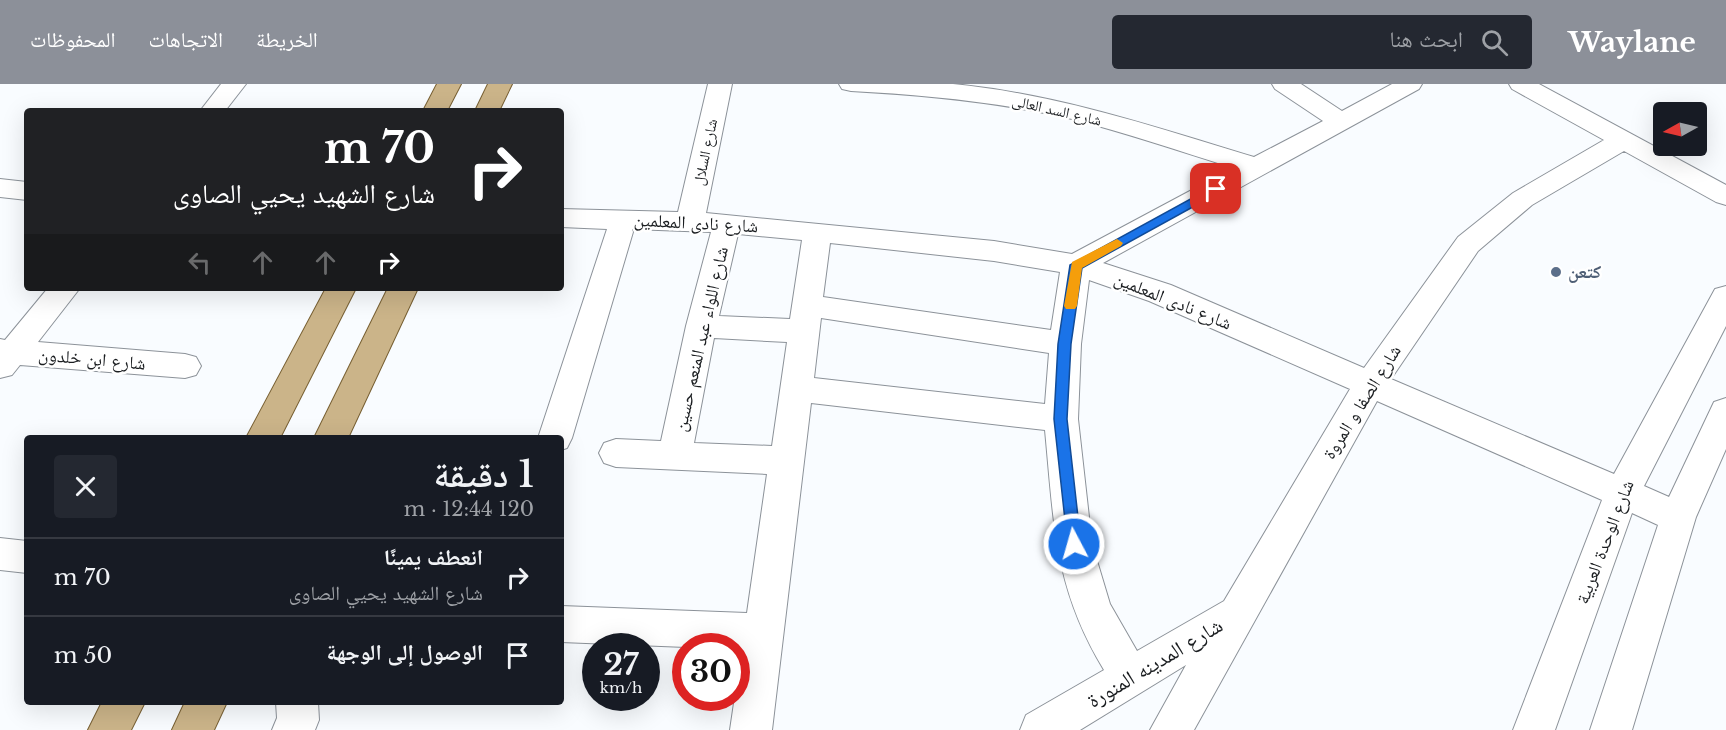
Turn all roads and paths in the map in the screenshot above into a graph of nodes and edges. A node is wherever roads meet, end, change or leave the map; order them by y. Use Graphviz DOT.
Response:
graph roads {
  1 [pos="234,84"];
  2 [pos="450,84"];
  3 [pos="500,84"];
  4 [pos="720,84"];
  5 [pos="851,84"];
  6 [pos="1284,84"];
  7 [pos="1410,84"];
  8 [pos="1521,84"];
  9 [pos="912,85"];
  10 [pos="214,108"];
  11 [pos="437,108"];
  12 [pos="488,108"];
  13 [pos="1341,121"];
  14 [pos="1624,140"];
  15 [pos="1257,167"];
  16 [pos="0,188"];
  17 [pos="24,191"];
  18 [pos="1726,196"];
  19 [pos="564,218"];
  20 [pos="690,221"];
  21 [pos="726,229"];
  22 [pos="564,230"];
  23 [pos="619,232"];
  24 [pos="818,232"];
  25 [pos="1076,265"];
  26 [pos="62,291"];
  27 [pos="339,291"];
  28 [pos="402,291"];
  29 [pos="1726,297"];
  30 [pos="806,318"];
  31 [pos="701,326"];
  32 [pos="1065,344"];
  33 [pos="4,357"];
  34 [pos="185,366"];
  35 [pos="1370,384"];
  36 [pos="796,389"];
  37 [pos="1726,411"];
  38 [pos="1060,419"];
  39 [pos="264,435"];
  40 [pos="332,435"];
  41 [pos="556,435"];
  42 [pos="616,453"];
  43 [pos="675,455"];
  44 [pos="787,461"];
  45 [pos="1622,493"];
  46 [pos="1677,517"];
  47 [pos="0,554"];
  48 [pos="24,557"];
  49 [pos="1237,614"];
  50 [pos="564,624"];
  51 [pos="764,632"];
  52 [pos="1130,677"];
  53 [pos="122,705"];
  54 [pos="205,705"];
  55 [pos="109,730"];
  56 [pos="193,730"];
  57 [pos="750,730"];
  58 [pos="1041,730"];
  59 [pos="1171,730"];
  60 [pos="1534,730"];
  61 [pos="1611,730"];
  1 -- 10 [label="street"];
  2 -- 11 [label="main road"];
  3 -- 12 [label="main road"];
  4 -- 20 [label="street, شارع السلال"];
  5 -- 9 [label="street, شارع السد العالى"];
  6 -- 13 [label="street"];
  7 -- 13 [label="street"];
  8 -- 14 [label="street"];
  9 -- 15 [label="street, شارع السد العالى"];
  13 -- 15 [label="street"];
  14 -- 18 [label="street"];
  14 -- 35 [label="street, شارع الصفا و المروة"];
  15 -- 25 [label="street"];
  16 -- 17 [label="street"];
  19 -- 20 [label="street, شارع نادى المعلمين"];
  20 -- 21 [label="street, شارع نادى المعلمين"];
  21 -- 23 [label="street"];
  21 -- 24 [label="street, شارع نادى المعلمين"];
  21 -- 31 [label="street, شارع اللواء عبد المنعم حسين"];
  22 -- 23 [label="street"];
  23 -- 41 [label="street"];
  24 -- 25 [label="street, شارع نادى المعلمين"];
  24 -- 30 [label="street"];
  25 -- 32 [label="street"];
  25 -- 35 [label="street, شارع نادى المعلمين"];
  26 -- 33 [label="street"];
  27 -- 39 [label="main road"];
  28 -- 40 [label="main road"];
  29 -- 45 [label="street, شارع الوحدة العربية"];
  30 -- 31 [label="street"];
  30 -- 32 [label="street"];
  30 -- 36 [label="street"];
  31 -- 43 [label="street, شارع اللواء عبد المنعم حسين"];
  32 -- 38 [label="street"];
  33 -- 34 [label="street, شارع ابن خلدون"];
  35 -- 45 [label="street, شارع نادى المعلمين"];
  35 -- 49 [label="street, شارع الصفا و المروة"];
  36 -- 38 [label="street"];
  36 -- 44 [label="street"];
  37 -- 46 [label="street"];
  38 -- 52 [label="street"];
  42 -- 43 [label="street"];
  43 -- 44 [label="street"];
  44 -- 51 [label="street"];
  45 -- 46 [label="street, شارع نادى المعلمين"];
  45 -- 60 [label="street, شارع الوحدة العربية"];
  46 -- 61 [label="street"];
  47 -- 48 [label="street"];
  49 -- 52 [label="street, شارع المدينه المنورة"];
  49 -- 59 [label="street, شارع الصفا و المروة"];
  50 -- 51 [label="street"];
  51 -- 57 [label="street"];
  52 -- 58 [label="street, شارع المدينه المنورة"];
  53 -- 55 [label="main road"];
  54 -- 56 [label="main road"];
}
